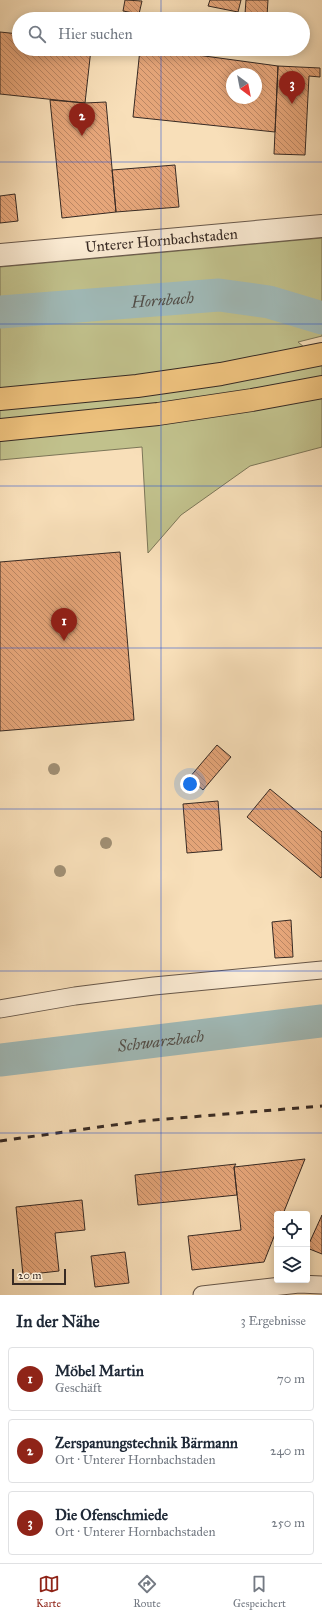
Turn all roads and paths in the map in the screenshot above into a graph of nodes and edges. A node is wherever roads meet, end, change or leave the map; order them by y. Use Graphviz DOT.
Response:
graph roads {
  1 [pos="322,226"];
  2 [pos="0,255"];
  3 [pos="318,355"];
  4 [pos="322,386"];
  5 [pos="0,399"];
  6 [pos="0,430"];
  7 [pos="322,970"];
  8 [pos="0,1009"];
  9 [pos="322,1285"];
  10 [pos="202,1295"];
  1 -- 2 [label="street, Unterer Hornbachstaden"];
  3 -- 5 [label="highway"];
  4 -- 6 [label="highway"];
  7 -- 8 [label="street"];
  9 -- 10 [label="street"];
}
